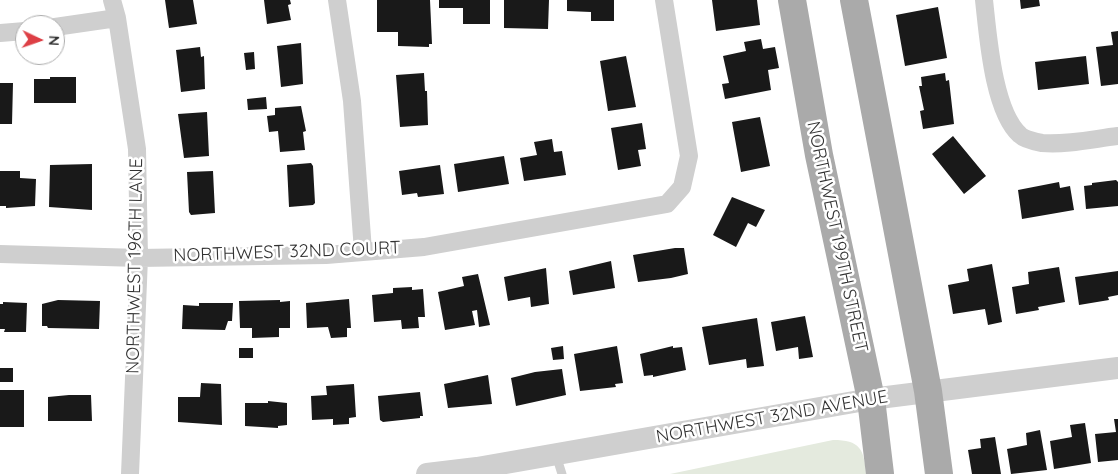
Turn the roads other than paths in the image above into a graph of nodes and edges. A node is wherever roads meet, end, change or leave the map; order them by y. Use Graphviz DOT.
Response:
graph roads {
  1 [pos="112,0"];
  2 [pos="337,0"];
  3 [pos="664,0"];
  4 [pos="792,0"];
  5 [pos="854,0"];
  6 [pos="984,0"];
  7 [pos="117,18"];
  8 [pos="65,26"];
  9 [pos="15,32"];
  10 [pos="0,34"];
  11 [pos="1118,136"];
  12 [pos="363,250"];
  13 [pos="0,254"];
  14 [pos="139,258"];
  15 [pos="1118,368"];
  16 [pos="928,391"];
  17 [pos="871,399"];
  18 [pos="559,464"];
  19 [pos="130,474"];
  20 [pos="427,474"];
  21 [pos="880,474"];
  22 [pos="939,474"];
  1 -- 7 [label="street, NORTHWEST 196TH LANE"];
  2 -- 12 [label="street"];
  3 -- 12 [label="street, NORTHWEST 32ND COURT"];
  4 -- 17 [label="main road, NORTHWEST 199TH STREET"];
  5 -- 16 [label="main road"];
  6 -- 11 [label="street"];
  7 -- 8 [label="street"];
  7 -- 14 [label="street, NORTHWEST 196TH LANE"];
  9 -- 10 [label="street"];
  12 -- 14 [label="street, NORTHWEST 32ND COURT"];
  13 -- 14 [label="street, NORTHWEST 32ND COURT"];
  14 -- 19 [label="street, NORTHWEST 196TH LANE"];
  15 -- 16 [label="street, NORTHWEST 32ND AVENUE"];
  16 -- 17 [label="street, NORTHWEST 32ND AVENUE"];
  16 -- 22 [label="main road"];
  17 -- 18 [label="street, NORTHWEST 32ND AVENUE"];
  17 -- 21 [label="main road, NORTHWEST 199TH STREET"];
  18 -- 20 [label="street, NORTHWEST 32ND AVENUE"];
}
